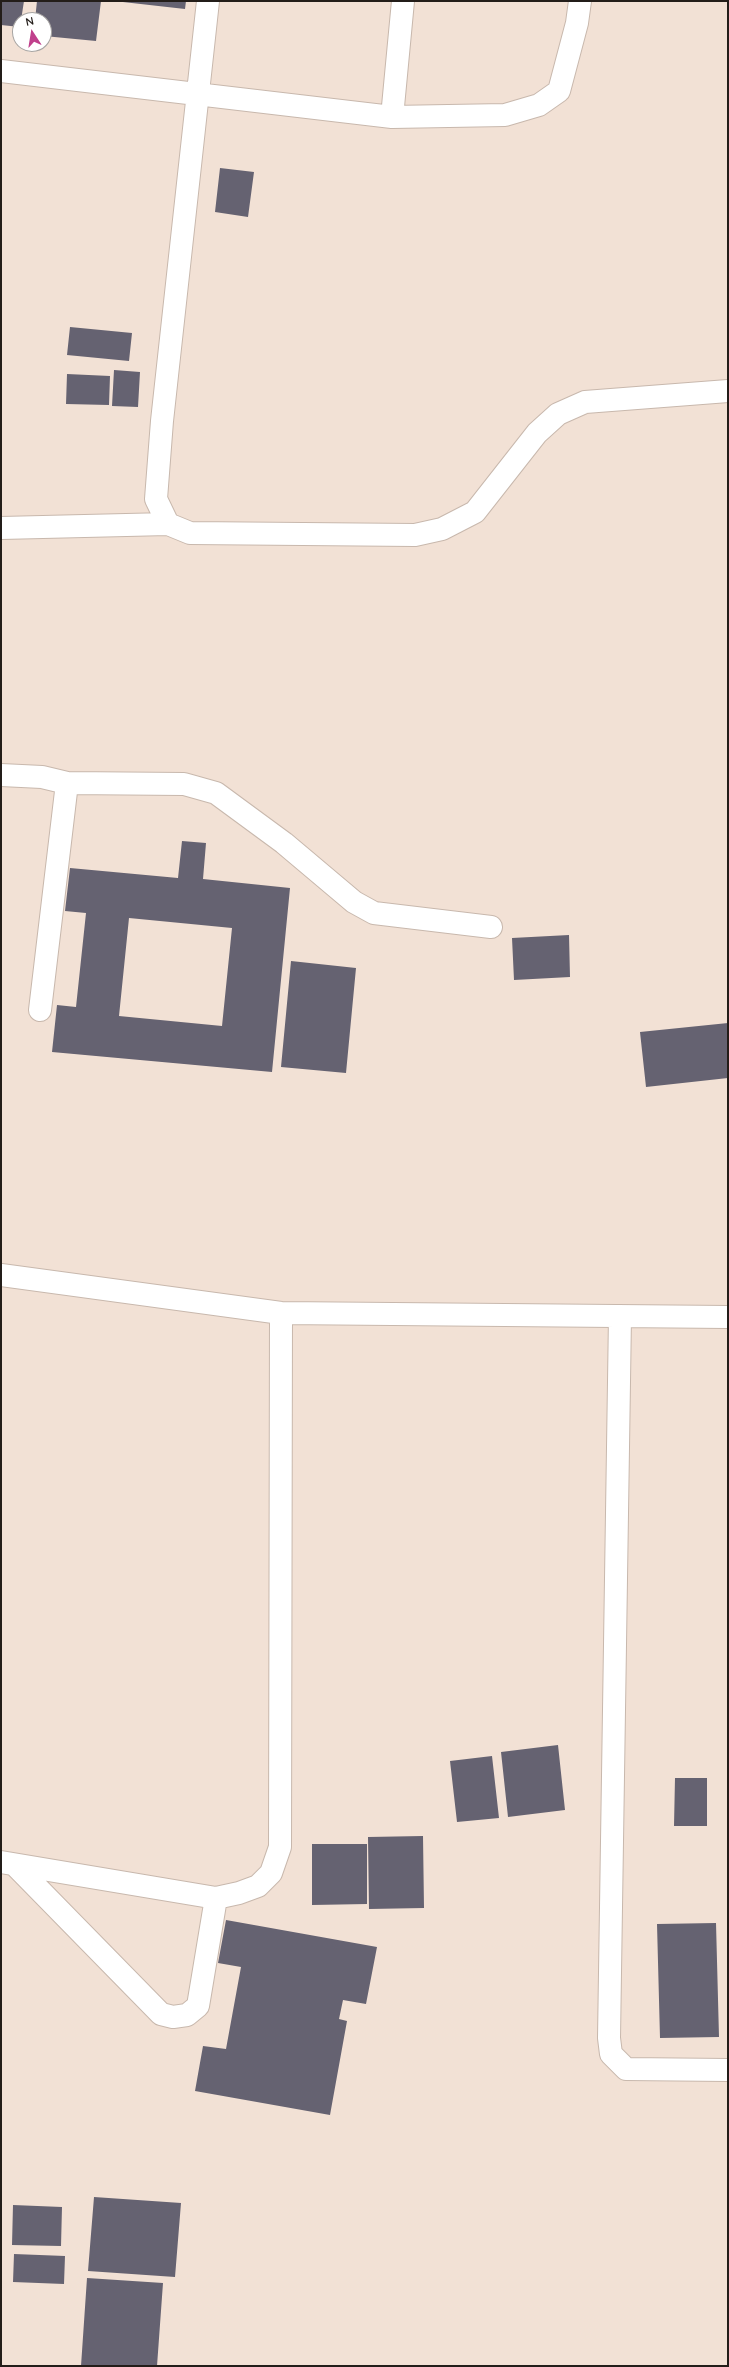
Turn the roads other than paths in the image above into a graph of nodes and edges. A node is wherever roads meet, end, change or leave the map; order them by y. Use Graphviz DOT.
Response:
graph roads {
  1 [pos="208,1"];
  2 [pos="403,1"];
  3 [pos="580,1"];
  4 [pos="1,71"];
  5 [pos="198,95"];
  6 [pos="392,117"];
  7 [pos="728,391"];
  8 [pos="168,524"];
  9 [pos="1,528"];
  10 [pos="1,775"];
  11 [pos="67,783"];
  12 [pos="491,927"];
  13 [pos="40,1010"];
  14 [pos="1,1275"];
  15 [pos="281,1313"];
  16 [pos="620,1316"];
  17 [pos="728,1317"];
  18 [pos="8,1864"];
  19 [pos="216,1898"];
  20 [pos="728,2070"];
  1 -- 5 [label="street"];
  2 -- 6 [label="street"];
  3 -- 6 [label="street"];
  4 -- 5 [label="street"];
  5 -- 6 [label="street"];
  5 -- 8 [label="street"];
  7 -- 8 [label="street"];
  8 -- 9 [label="street"];
  10 -- 11 [label="street"];
  11 -- 12 [label="street"];
  11 -- 13 [label="street"];
  14 -- 15 [label="street"];
  15 -- 16 [label="street"];
  15 -- 19 [label="street"];
  16 -- 17 [label="street"];
  16 -- 20 [label="street"];
  18 -- 19 [label="street"];
  18 -- 19 [label="street"];
}
